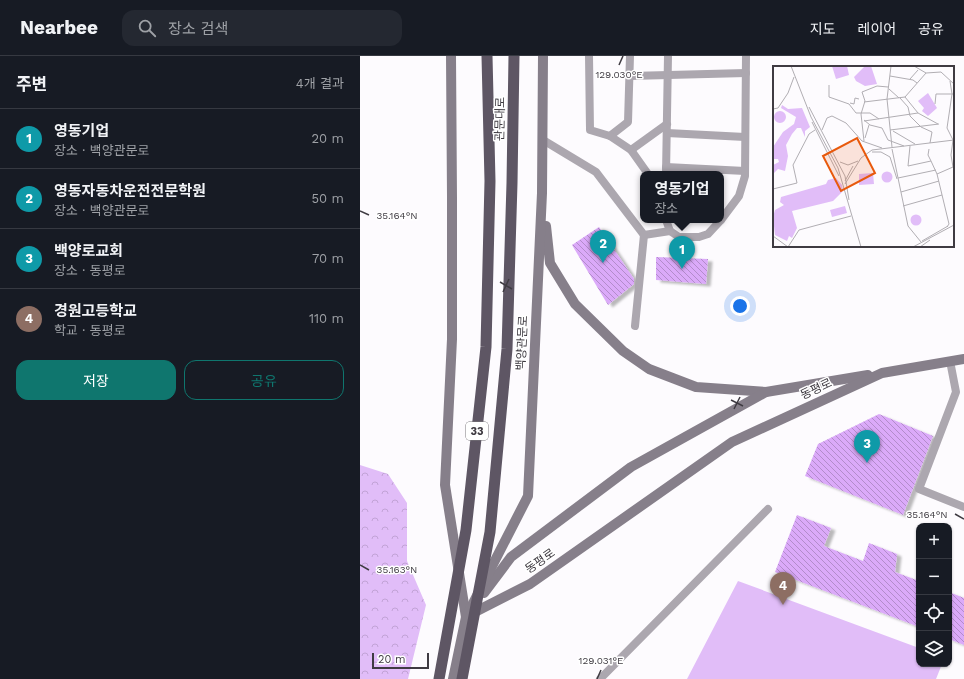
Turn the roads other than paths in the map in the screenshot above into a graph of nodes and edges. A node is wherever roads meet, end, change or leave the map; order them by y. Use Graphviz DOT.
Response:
graph roads {
  1 [pos="451,56"];
  2 [pos="486,56"];
  3 [pos="514,56"];
  4 [pos="543,56"];
  5 [pos="590,56"];
  6 [pos="630,56"];
  7 [pos="668,56"];
  8 [pos="746,56"];
  9 [pos="746,73"];
  10 [pos="667,75"];
  11 [pos="630,76"];
  12 [pos="667,124"];
  13 [pos="667,133"];
  14 [pos="610,136"];
  15 [pos="746,137"];
  16 [pos="543,140"];
  17 [pos="631,150"];
  18 [pos="646,171"];
  19 [pos="666,171"];
  20 [pos="745,171"];
  21 [pos="542,193"];
  22 [pos="724,216"];
  23 [pos="667,223"];
  24 [pos="718,223"];
  25 [pos="670,231"];
  26 [pos="644,235"];
  27 [pos="635,326"];
  28 [pos="964,359"];
  29 [pos="950,361"];
  30 [pos="882,373"];
  31 [pos="766,392"];
  32 [pos="964,507"];
  33 [pos="768,509"];
  34 [pos="466,617"];
  35 [pos="439,679"];
  36 [pos="453,679"];
  37 [pos="462,679"];
  38 [pos="600,679"];
  1 -- 34 [label="main road, 백양관문로"];
  2 -- 35 [label="highway, 관문대로 / 33"];
  3 -- 37 [label="highway, 관문대로 / 33"];
  4 -- 16 [label="main road, 백양관문로"];
  5 -- 14 [label="lane"];
  6 -- 11 [label="lane"];
  7 -- 10 [label="lane"];
  8 -- 9 [label="lane"];
  9 -- 10 [label="lane"];
  9 -- 15 [label="lane"];
  10 -- 11 [label="lane"];
  10 -- 12 [label="lane"];
  11 -- 14 [label="lane"];
  12 -- 13 [label="lane"];
  12 -- 17 [label="lane"];
  13 -- 15 [label="lane"];
  13 -- 19 [label="lane"];
  14 -- 17 [label="lane"];
  15 -- 20 [label="lane"];
  16 -- 21 [label="main road, 백양관문로"];
  16 -- 26 [label="lane"];
  17 -- 18 [label="lane"];
  19 -- 20 [label="lane"];
  20 -- 22 [label="lane"];
  21 -- 31 [label="main road"];
  21 -- 34 [label="main road, 백양관문로"];
  23 -- 25 [label="lane"];
  24 -- 25 [label="lane"];
  25 -- 26 [label="lane"];
  26 -- 27 [label="lane"];
  28 -- 29 [label="main road, 동평로"];
  29 -- 30 [label="main road, 동평로"];
  29 -- 32 [label="lane"];
  30 -- 31 [label="main road"];
  30 -- 34 [label="main road, 동평로"];
  31 -- 34 [label="main road, 동평로"];
  33 -- 38 [label="lane"];
  34 -- 36 [label="main road, 백양관문로"];
}
